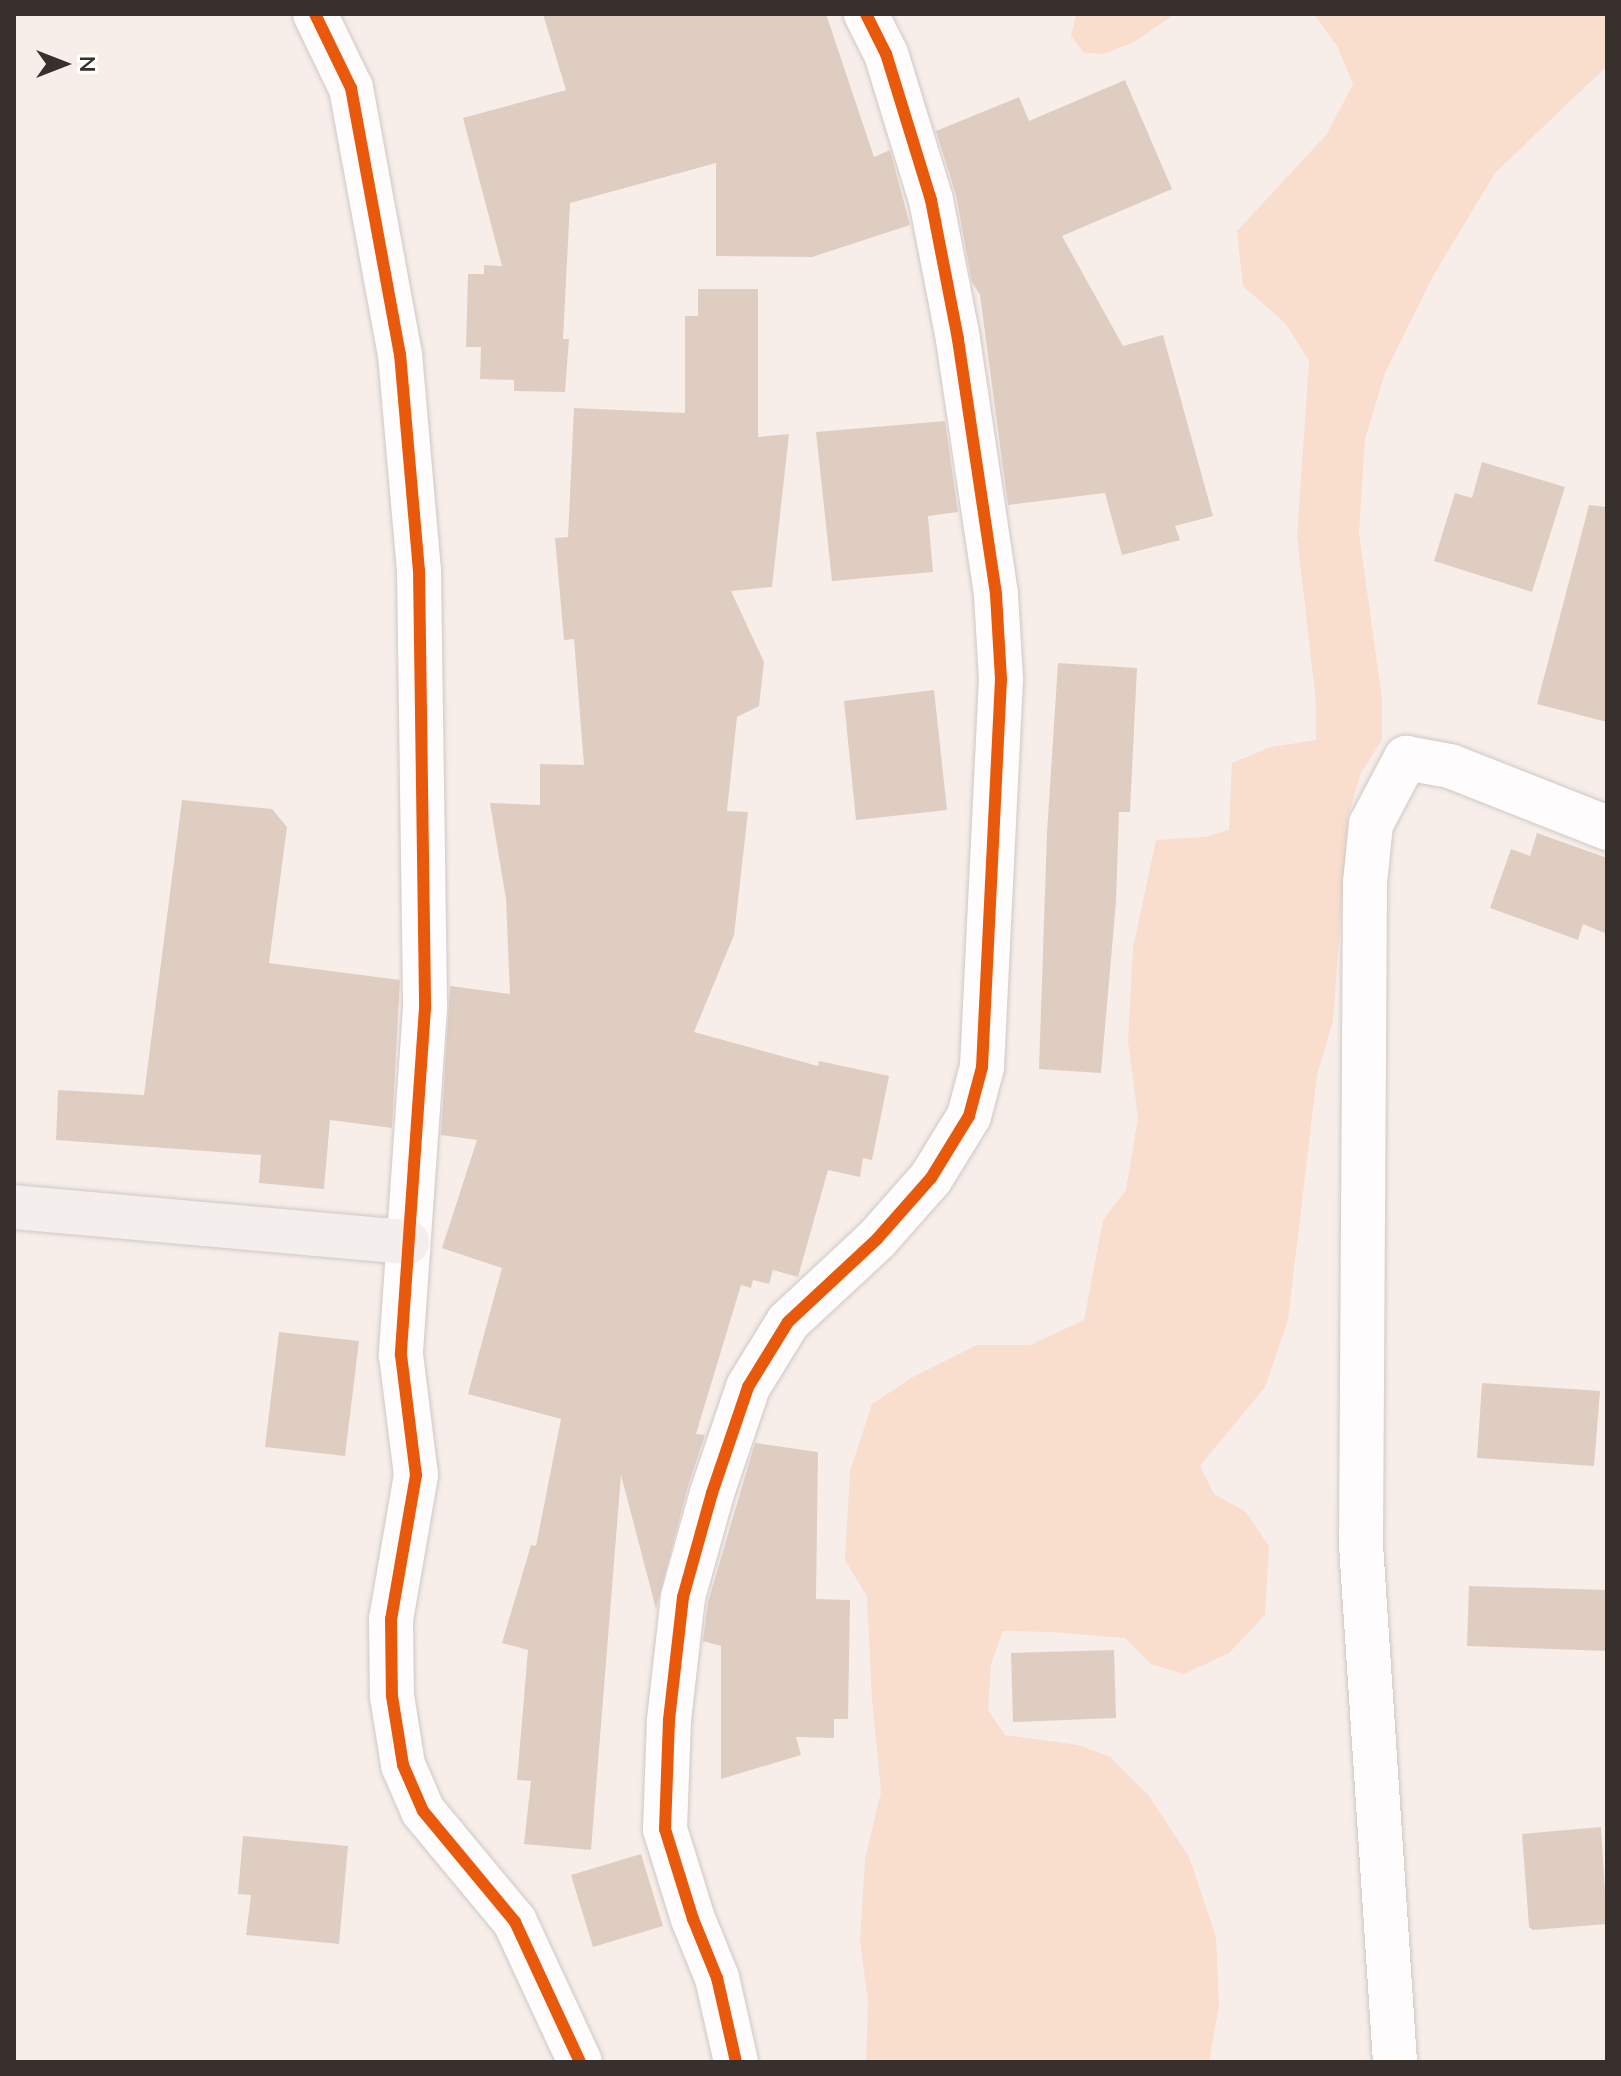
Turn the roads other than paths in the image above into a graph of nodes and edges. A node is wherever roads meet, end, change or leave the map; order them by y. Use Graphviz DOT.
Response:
graph roads {
  1 [pos="315,14"];
  2 [pos="866,14"];
  3 [pos="1607,828"];
  4 [pos="14,1207"];
  5 [pos="407,1242"];
  6 [pos="580,2062"];
  7 [pos="736,2062"];
  8 [pos="1395,2062"];
  1 -- 5 [label="street"];
  2 -- 7 [label="street"];
  3 -- 8 [label="street"];
  4 -- 5 [label="street"];
  5 -- 6 [label="street"];
}
